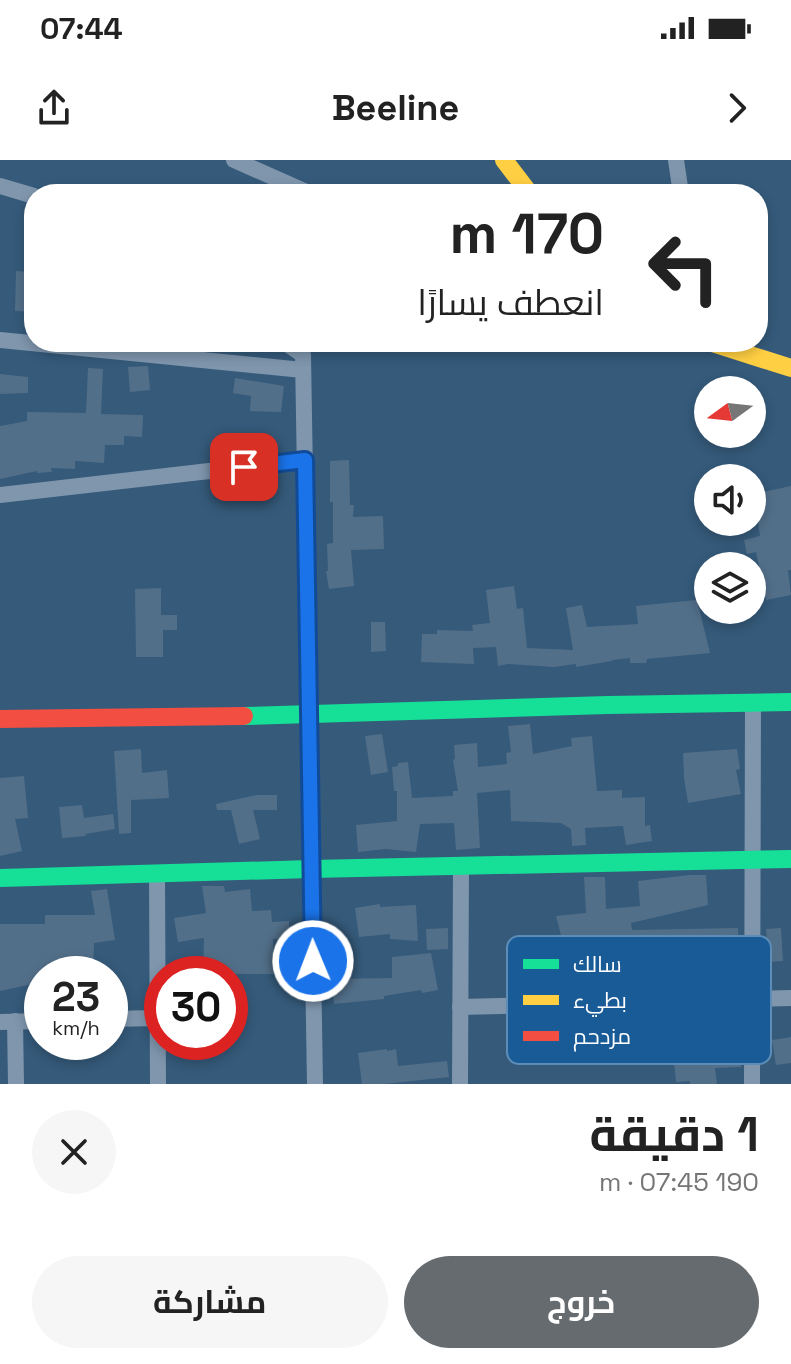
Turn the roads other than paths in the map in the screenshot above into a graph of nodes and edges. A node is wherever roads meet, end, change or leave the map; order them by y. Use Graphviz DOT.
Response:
graph roads {
  1 [pos="234,160"];
  2 [pos="504,160"];
  3 [pos="676,160"];
  4 [pos="288,184"];
  5 [pos="522,184"];
  6 [pos="680,184"];
  7 [pos="0,186"];
  8 [pos="24,193"];
  9 [pos="0,340"];
  10 [pos="24,342"];
  11 [pos="121,352"];
  12 [pos="299,352"];
  13 [pos="741,352"];
  14 [pos="791,368"];
  15 [pos="303,370"];
  16 [pos="305,460"];
  17 [pos="0,495"];
  18 [pos="791,702"];
  19 [pos="753,703"];
  20 [pos="309,715"];
  21 [pos="0,719"];
  22 [pos="791,859"];
  23 [pos="753,860"];
  24 [pos="461,866"];
  25 [pos="311,869"];
  26 [pos="157,874"];
  27 [pos="0,878"];
  28 [pos="753,936"];
  29 [pos="158,956"];
  30 [pos="791,998"];
  31 [pos="771,999"];
  32 [pos="507,1006"];
  33 [pos="460,1007"];
  34 [pos="7,1022"];
  35 [pos="158,1060"];
  36 [pos="752,1064"];
  37 [pos="16,1084"];
  38 [pos="158,1084"];
  39 [pos="315,1084"];
  40 [pos="460,1084"];
  41 [pos="752,1084"];
  1 -- 4 [label="street"];
  2 -- 5 [label="main road"];
  3 -- 6 [label="street"];
  7 -- 8 [label="street"];
  9 -- 10 [label="street"];
  11 -- 15 [label="street"];
  12 -- 15 [label="street"];
  13 -- 14 [label="main road"];
  15 -- 16 [label="street"];
  16 -- 17 [label="street"];
  16 -- 20 [label="street"];
  18 -- 19 [label="main road"];
  19 -- 20 [label="main road"];
  19 -- 23 [label="street"];
  20 -- 21 [label="main road"];
  20 -- 25 [label="street"];
  22 -- 23 [label="main road"];
  23 -- 24 [label="main road"];
  23 -- 28 [label="street"];
  24 -- 25 [label="main road"];
  24 -- 33 [label="street"];
  25 -- 26 [label="main road"];
  25 -- 39 [label="street"];
  26 -- 27 [label="main road"];
  26 -- 29 [label="street"];
  30 -- 31 [label="street"];
  32 -- 33 [label="street"];
  33 -- 40 [label="street"];
  34 -- 37 [label="street"];
  35 -- 38 [label="street"];
  36 -- 41 [label="street"];
}
